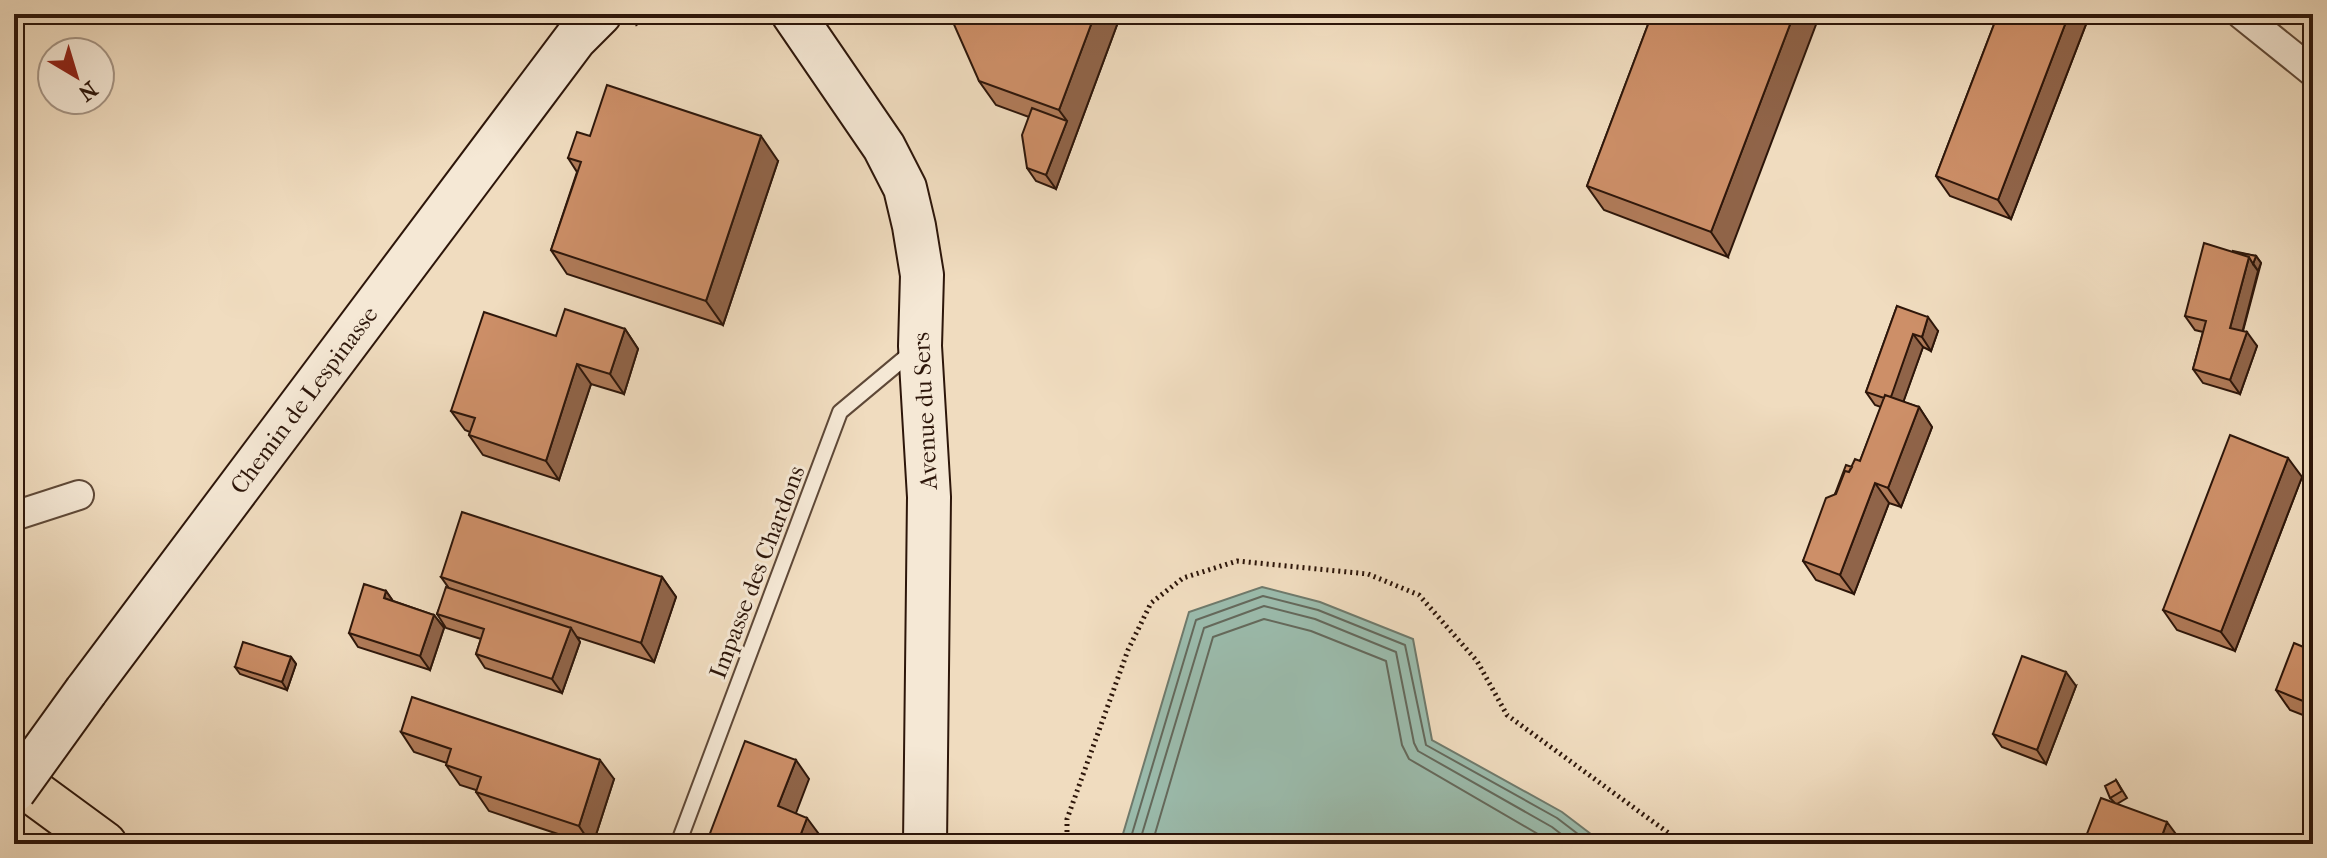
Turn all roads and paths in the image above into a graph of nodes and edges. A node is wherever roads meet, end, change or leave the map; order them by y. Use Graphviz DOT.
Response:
graph roads {
  1 [pos="600,14"];
  2 [pos="793,14"];
  3 [pos="2241,14"];
  4 [pos="2313,72"];
  5 [pos="920,346"];
  6 [pos="79,495"];
  7 [pos="14,516"];
  8 [pos="14,778"];
  9 [pos="14,791"];
  10 [pos="104,844"];
  11 [pos="678,844"];
  12 [pos="925,844"];
  13 [pos="1067,844"];
  14 [pos="1679,844"];
  1 -- 9 [label="street, Chemin de Lespinasse, bridge"];
  2 -- 5 [label="street, Avenue du Sers"];
  3 -- 4 [label="street"];
  5 -- 11 [label="lane, Impasse des Chardons"];
  5 -- 12 [label="street, Avenue du Sers"];
  6 -- 7 [label="street"];
  8 -- 10 [label="highway"];
  13 -- 14 [label="path"];
}
